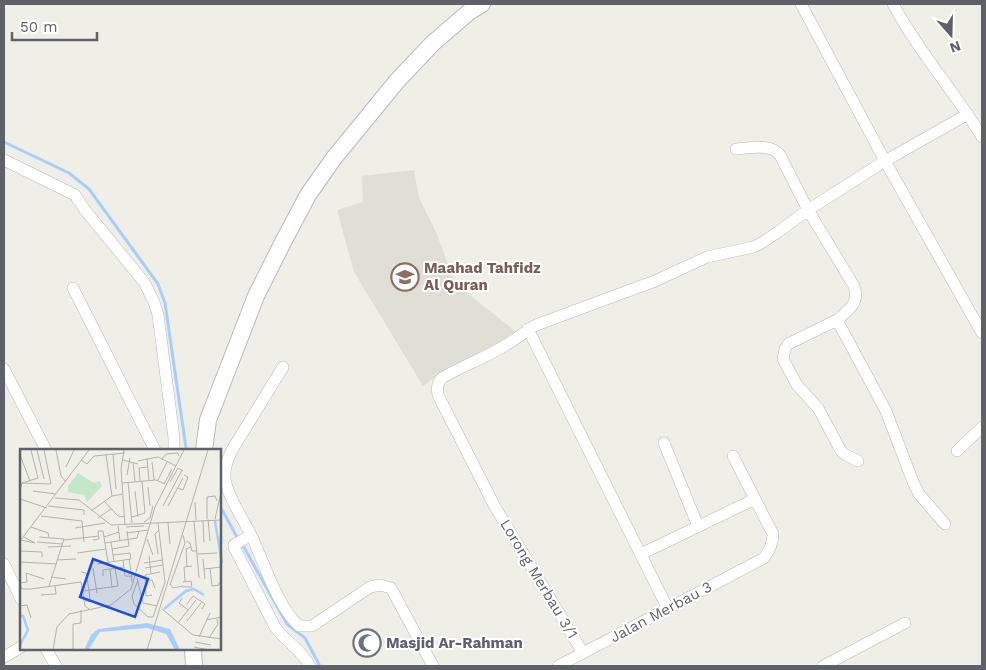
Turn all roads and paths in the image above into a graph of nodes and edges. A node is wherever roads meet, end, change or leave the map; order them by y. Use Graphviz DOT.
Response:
graph roads {
  1 [pos="482,4"];
  2 [pos="800,4"];
  3 [pos="893,4"];
  4 [pos="968,114"];
  5 [pos="982,138"];
  6 [pos="736,149"];
  7 [pos="4,160"];
  8 [pos="886,160"];
  9 [pos="808,210"];
  10 [pos="73,288"];
  11 [pos="837,320"];
  12 [pos="528,329"];
  13 [pos="982,333"];
  14 [pos="283,368"];
  15 [pos="4,369"];
  16 [pos="982,427"];
  17 [pos="664,443"];
  18 [pos="45,449"];
  19 [pos="155,449"];
  20 [pos="174,449"];
  21 [pos="204,449"];
  22 [pos="957,451"];
  23 [pos="733,456"];
  24 [pos="858,461"];
  25 [pos="755,499"];
  26 [pos="945,524"];
  27 [pos="698,526"];
  28 [pos="249,536"];
  29 [pos="642,554"];
  30 [pos="4,564"];
  31 [pos="20,597"];
  32 [pos="668,609"];
  33 [pos="905,623"];
  34 [pos="20,648"];
  35 [pos="47,650"];
  36 [pos="193,650"];
  37 [pos="583,653"];
  38 [pos="4,657"];
  39 [pos="56,666"];
  40 [pos="194,666"];
  41 [pos="310,666"];
  42 [pos="433,666"];
  43 [pos="558,666"];
  44 [pos="823,666"];
  1 -- 21 [label="main road"];
  2 -- 8 [label="street"];
  3 -- 4 [label="street"];
  4 -- 5 [label="street"];
  4 -- 8 [label="street"];
  6 -- 9 [label="street"];
  7 -- 20 [label="street"];
  8 -- 9 [label="street"];
  8 -- 13 [label="street"];
  9 -- 11 [label="street"];
  9 -- 12 [label="street"];
  10 -- 19 [label="street"];
  11 -- 24 [label="street"];
  11 -- 26 [label="street"];
  12 -- 29 [label="street"];
  12 -- 37 [label="street, Lorong Merbau 3/1"];
  14 -- 28 [label="street"];
  15 -- 18 [label="street"];
  16 -- 22 [label="street"];
  17 -- 27 [label="street"];
  23 -- 25 [label="street"];
  25 -- 27 [label="street"];
  25 -- 32 [label="street, Jalan Merbau 3"];
  27 -- 29 [label="street"];
  28 -- 41 [label="street"];
  28 -- 42 [label="street"];
  29 -- 32 [label="street"];
  30 -- 31 [label="street"];
  32 -- 37 [label="street, Jalan Merbau 3"];
  33 -- 44 [label="street"];
  34 -- 38 [label="street"];
  35 -- 39 [label="street"];
  36 -- 40 [label="main road"];
  37 -- 43 [label="street, Jalan Merbau 3"];
}
